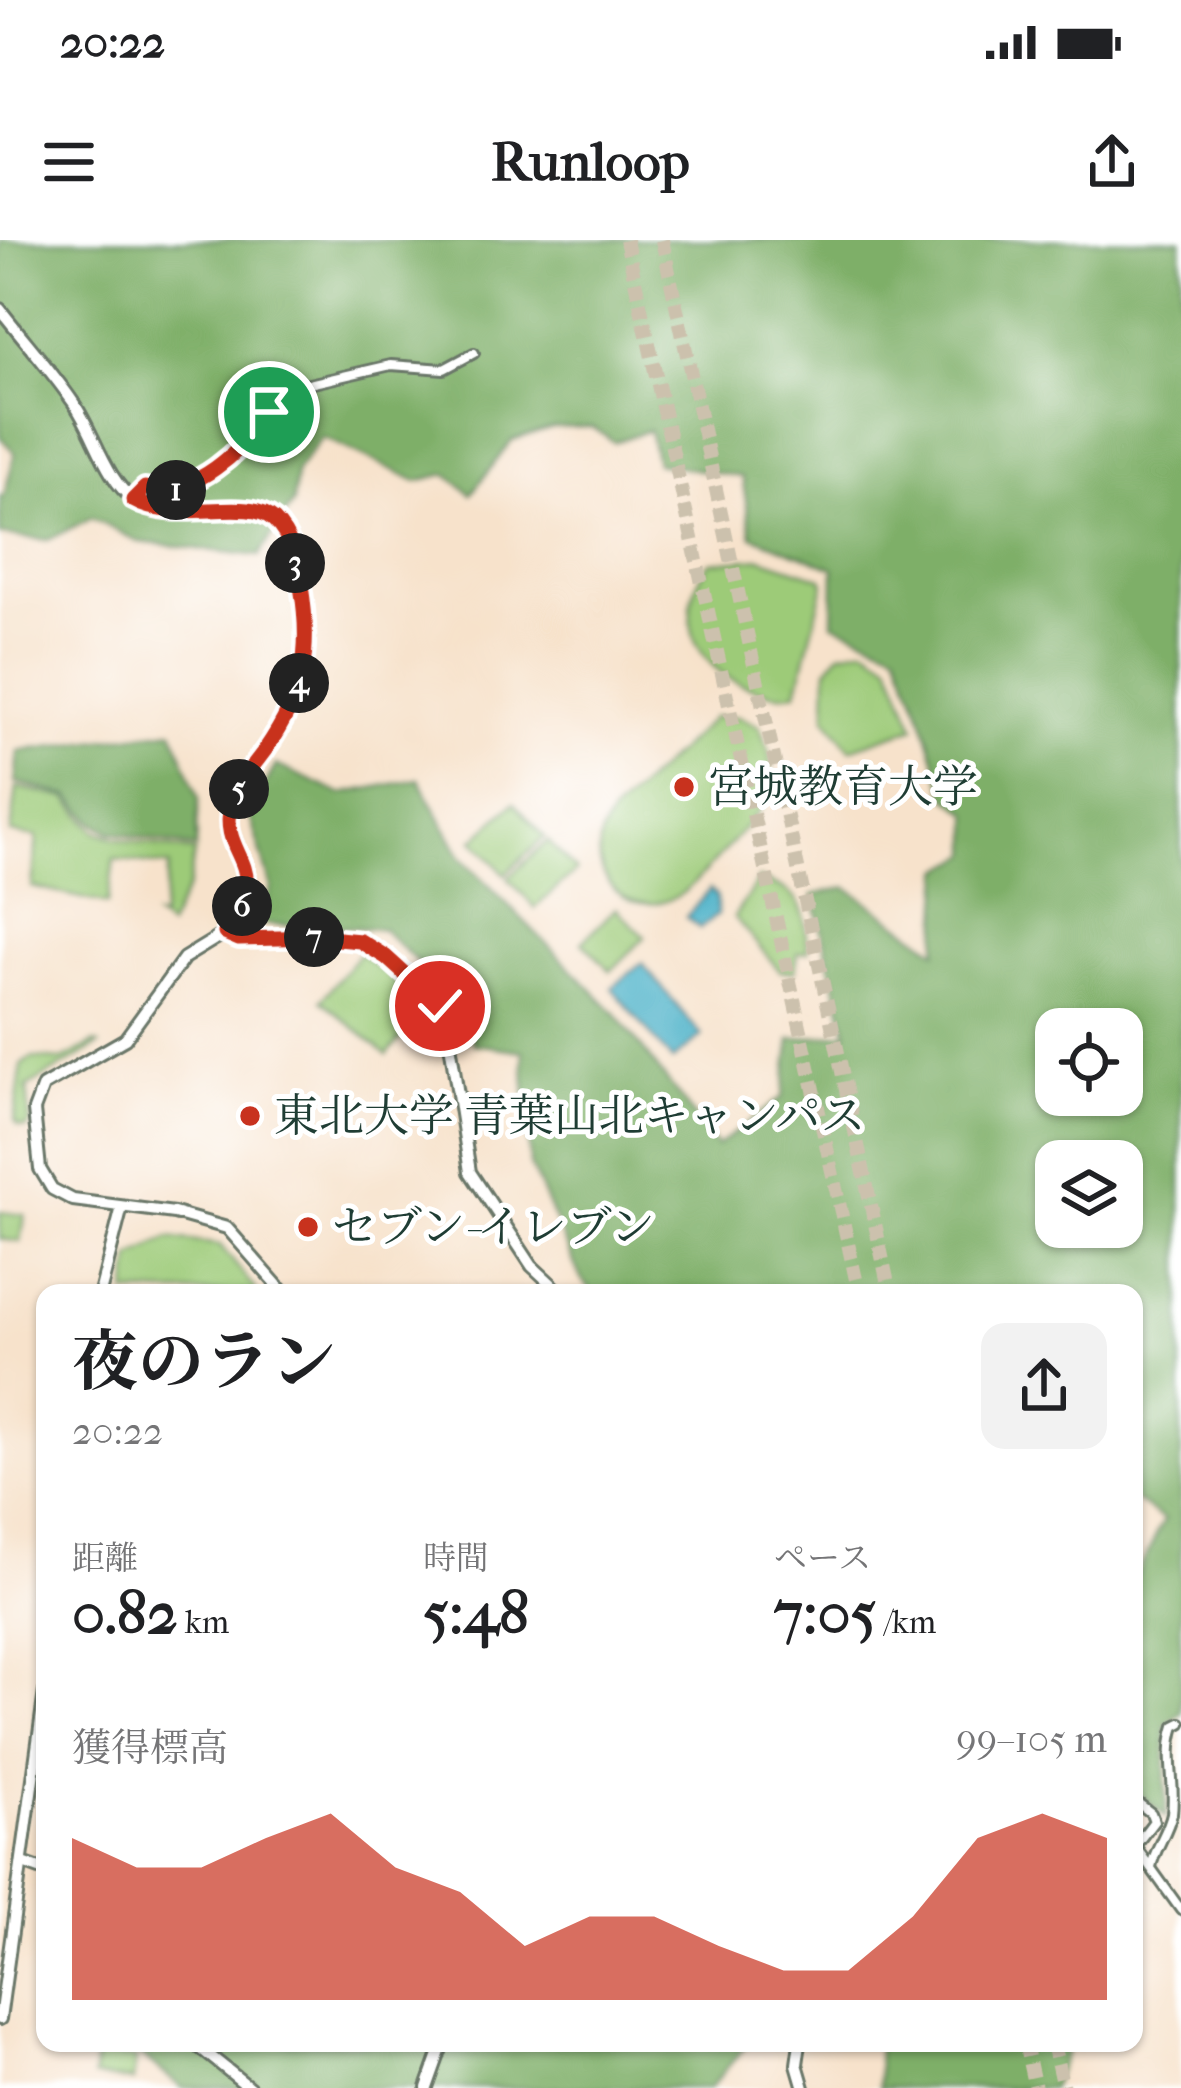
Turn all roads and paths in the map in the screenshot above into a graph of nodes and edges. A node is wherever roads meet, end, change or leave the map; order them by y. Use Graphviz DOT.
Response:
graph roads {
  1 [pos="0,309"];
  2 [pos="474,353"];
  3 [pos="133,500"];
  4 [pos="225,933"];
  5 [pos="122,1207"];
  6 [pos="102,1284"];
  7 [pos="276,1284"];
  8 [pos="552,1284"];
  9 [pos="1181,1723"];
  10 [pos="36,1761"];
  11 [pos="1177,1791"];
  12 [pos="1143,1808"];
  13 [pos="1143,1836"];
  14 [pos="1143,1856"];
  15 [pos="23,1863"];
  16 [pos="1151,1867"];
  17 [pos="36,1868"];
  18 [pos="1181,1910"];
  19 [pos="0,2019"];
  20 [pos="205,2052"];
  21 [pos="440,2052"];
  22 [pos="799,2052"];
  23 [pos="250,2088"];
  24 [pos="428,2088"];
  25 [pos="804,2088"];
  1 -- 3 [label="street"];
  2 -- 3 [label="street"];
  3 -- 4 [label="street"];
  4 -- 5 [label="street"];
  4 -- 8 [label="street"];
  5 -- 6 [label="street"];
  5 -- 7 [label="street"];
  9 -- 11 [label="street"];
  10 -- 15 [label="street"];
  11 -- 16 [label="street"];
  12 -- 13 [label="street"];
  14 -- 16 [label="street"];
  15 -- 17 [label="street"];
  15 -- 19 [label="street"];
  16 -- 18 [label="street"];
  20 -- 23 [label="street"];
  21 -- 24 [label="street"];
  22 -- 25 [label="street"];
}
